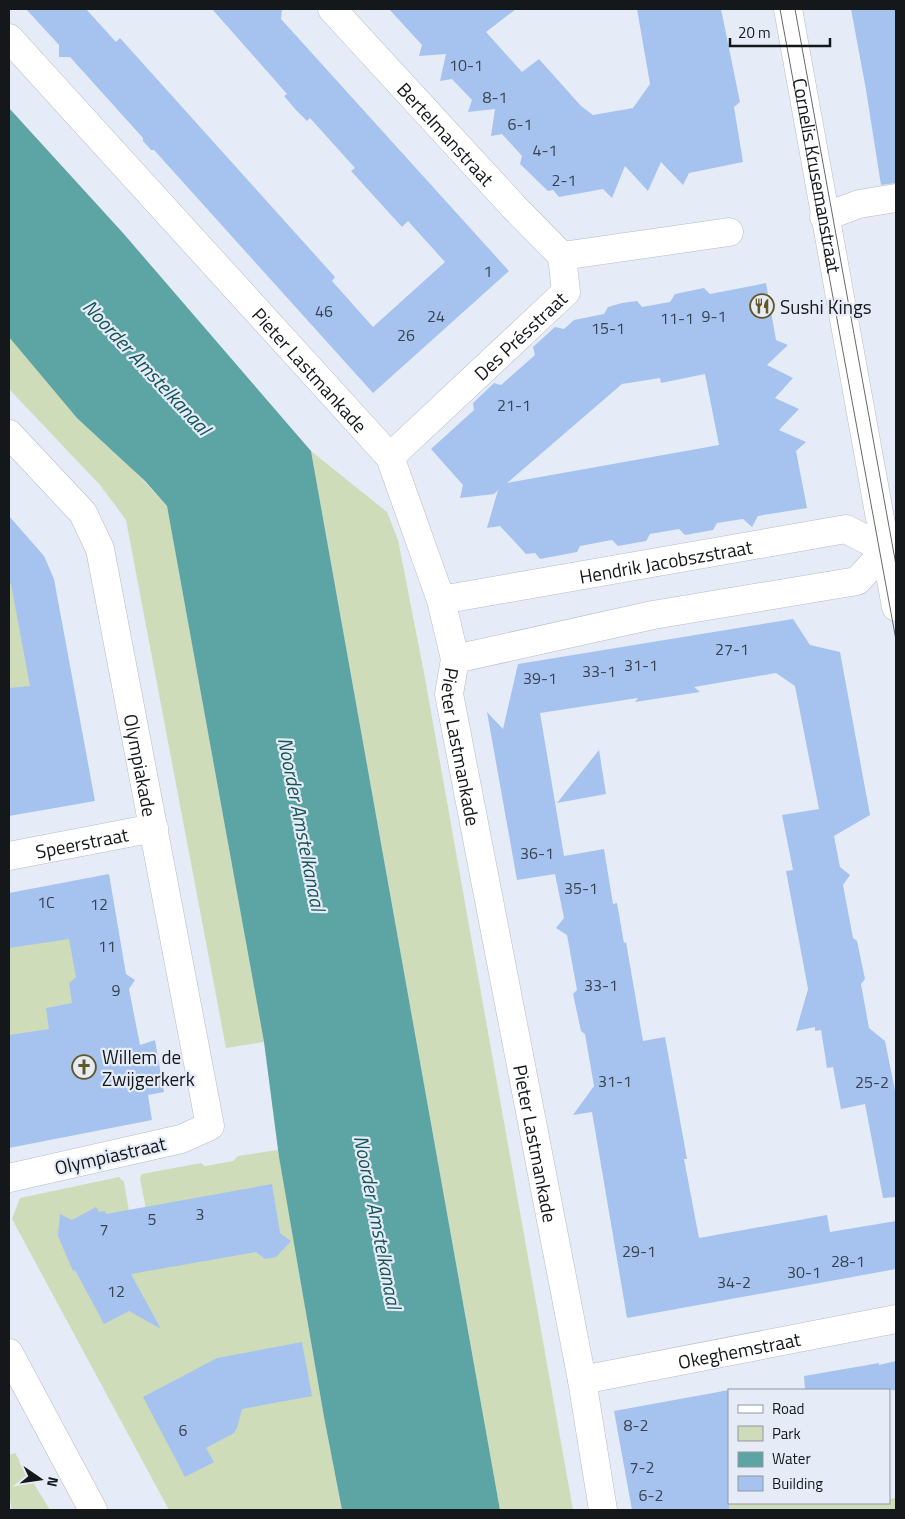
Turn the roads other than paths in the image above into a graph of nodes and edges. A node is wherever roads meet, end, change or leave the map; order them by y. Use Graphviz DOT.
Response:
graph roads {
  1 [pos="332,9"];
  2 [pos="788,9"];
  3 [pos="9,38"];
  4 [pos="896,198"];
  5 [pos="824,216"];
  6 [pos="729,232"];
  7 [pos="562,256"];
  8 [pos="9,434"];
  9 [pos="390,457"];
  10 [pos="891,549"];
  11 [pos="441,600"];
  12 [pos="896,607"];
  13 [pos="455,659"];
  14 [pos="154,828"];
  15 [pos="9,856"];
  16 [pos="210,1126"];
  17 [pos="9,1178"];
  18 [pos="896,1318"];
  19 [pos="9,1353"];
  20 [pos="582,1380"];
  21 [pos="93,1510"];
  22 [pos="603,1510"];
  1 -- 7 [label="street, Bertelmanstraat"];
  2 -- 5 [label="street, Cornelis Krusemanstraat"];
  3 -- 9 [label="street, Pieter Lastmankade"];
  4 -- 5 [label="street"];
  5 -- 10 [label="street, Cornelis Krusemanstraat"];
  6 -- 7 [label="street"];
  7 -- 9 [label="street, Des Présstraat"];
  8 -- 14 [label="street, Olympiakade"];
  9 -- 11 [label="street, Pieter Lastmankade"];
  10 -- 11 [label="street, Hendrik Jacobszstraat"];
  10 -- 12 [label="street, Cornelis Krusemanstraat"];
  10 -- 13 [label="street"];
  11 -- 13 [label="street, Pieter Lastmankade"];
  13 -- 20 [label="street, Pieter Lastmankade"];
  14 -- 15 [label="street, Speerstraat"];
  14 -- 16 [label="street, Olympiakade"];
  16 -- 17 [label="street, Olympiastraat"];
  18 -- 20 [label="street, Okeghemstraat"];
  19 -- 21 [label="street"];
  20 -- 22 [label="street, Pieter Lastmankade"];
}
